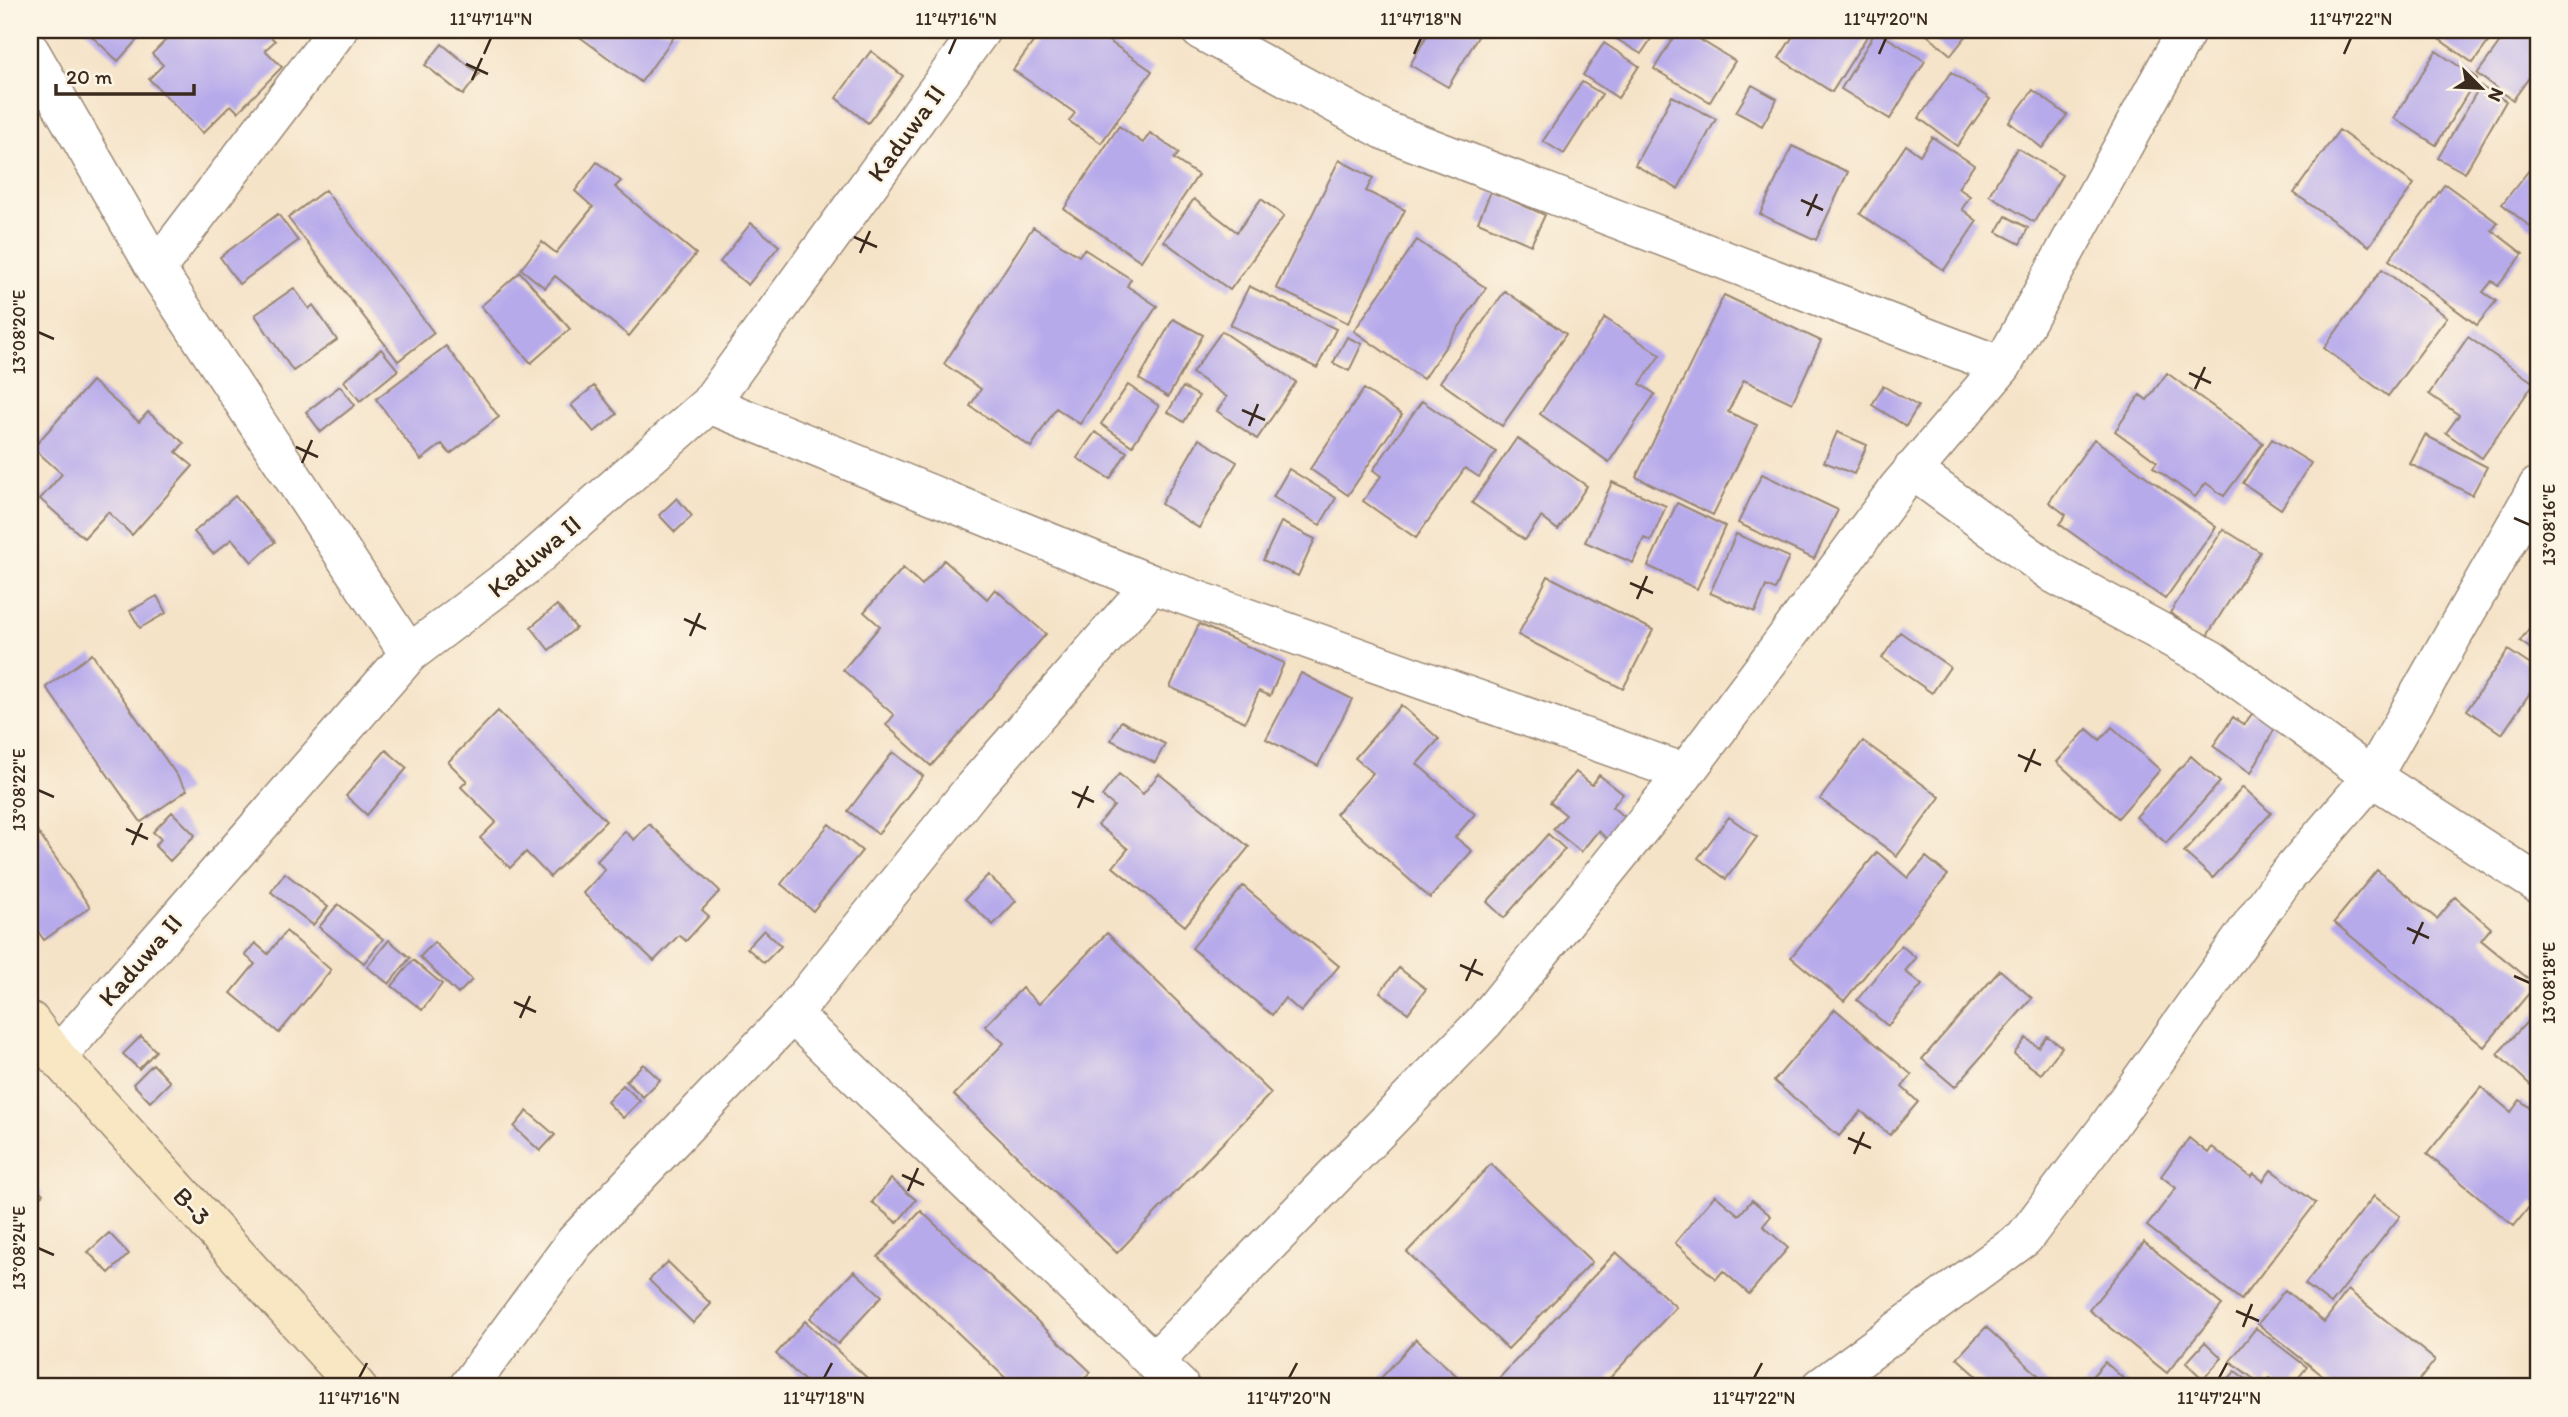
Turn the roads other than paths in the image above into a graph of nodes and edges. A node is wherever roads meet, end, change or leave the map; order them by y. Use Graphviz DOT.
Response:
graph roads {
  1 [pos="338,30"];
  2 [pos="981,30"];
  3 [pos="1200,30"];
  4 [pos="2176,35"];
  5 [pos="30,51"];
  6 [pos="156,269"];
  7 [pos="2002,366"];
  8 [pos="709,404"];
  9 [pos="1912,470"];
  10 [pos="2538,486"];
  11 [pos="1152,584"];
  12 [pos="409,654"];
  13 [pos="1685,774"];
  14 [pos="2372,777"];
  15 [pos="2538,884"];
  16 [pos="792,1014"];
  17 [pos="30,1021"];
  18 [pos="57,1057"];
  19 [pos="1167,1374"];
  20 [pos="357,1387"];
  21 [pos="468,1387"];
  22 [pos="1821,1387"];
  1 -- 6 [label="street"];
  2 -- 8 [label="street, Kaduwa II"];
  3 -- 7 [label="street"];
  4 -- 7 [label="street"];
  5 -- 6 [label="street"];
  6 -- 12 [label="street"];
  7 -- 9 [label="street"];
  8 -- 11 [label="street"];
  8 -- 12 [label="street, Kaduwa II"];
  9 -- 13 [label="street"];
  9 -- 14 [label="street"];
  10 -- 14 [label="street"];
  11 -- 13 [label="street"];
  11 -- 16 [label="street"];
  12 -- 18 [label="street, Kaduwa II"];
  13 -- 19 [label="street"];
  14 -- 15 [label="street"];
  14 -- 22 [label="street"];
  16 -- 19 [label="street"];
  16 -- 21 [label="street"];
  17 -- 18 [label="main road, B-3"];
  18 -- 20 [label="main road, B-3"];
}
